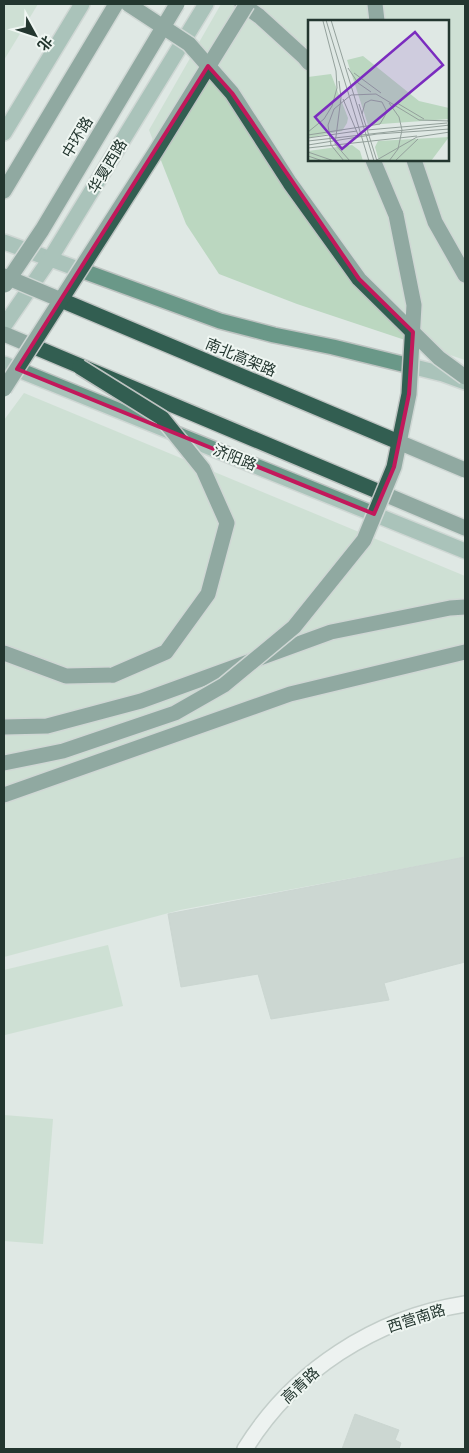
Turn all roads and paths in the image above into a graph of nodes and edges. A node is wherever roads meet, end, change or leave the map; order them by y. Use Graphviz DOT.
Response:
graph roads {
  1 [pos="82,4"];
  2 [pos="116,4"];
  3 [pos="128,4"];
  4 [pos="177,4"];
  5 [pos="206,4"];
  6 [pos="242,4"];
  7 [pos="247,4"];
  8 [pos="374,4"];
  9 [pos="377,20"];
  10 [pos="308,62"];
  11 [pos="4,133"];
  12 [pos="373,161"];
  13 [pos="414,161"];
  14 [pos="4,191"];
  15 [pos="4,242"];
  16 [pos="50,259"];
  17 [pos="465,275"];
  18 [pos="4,276"];
  19 [pos="4,286"];
  20 [pos="4,326"];
  21 [pos="4,334"];
  22 [pos="4,364"];
  23 [pos="80,367"];
  24 [pos="465,377"];
  25 [pos="465,382"];
  26 [pos="4,390"];
  27 [pos="465,470"];
  28 [pos="465,528"];
  29 [pos="465,551"];
  30 [pos="465,607"];
  31 [pos="465,652"];
  32 [pos="4,653"];
  33 [pos="4,728"];
  34 [pos="4,763"];
  35 [pos="4,795"];
  36 [pos="465,1304"];
  37 [pos="368,1335"];
  38 [pos="245,1449"];
  1 -- 11 [label="main road"];
  2 -- 14 [label="highway"];
  3 -- 24 [label="highway, bridge"];
  4 -- 19 [label="highway, 中环路, bridge"];
  5 -- 16 [label="main road, 华夏西路"];
  6 -- 10 [label="highway"];
  7 -- 26 [label="highway, bridge"];
  8 -- 9 [label="highway"];
  12 -- 34 [label="highway, bridge"];
  13 -- 17 [label="highway"];
  15 -- 16 [label="main road"];
  16 -- 20 [label="main road, 华夏西路"];
  16 -- 25 [label="main road"];
  18 -- 27 [label="highway, 南北高架路, bridge"];
  21 -- 23 [label="highway"];
  22 -- 29 [label="main road, 济阳路"];
  23 -- 28 [label="highway, bridge"];
  23 -- 32 [label="highway, bridge"];
  30 -- 33 [label="highway, bridge"];
  31 -- 35 [label="highway"];
  36 -- 37 [label="street, 西营南路"];
  37 -- 38 [label="street, 高青路"];
}
